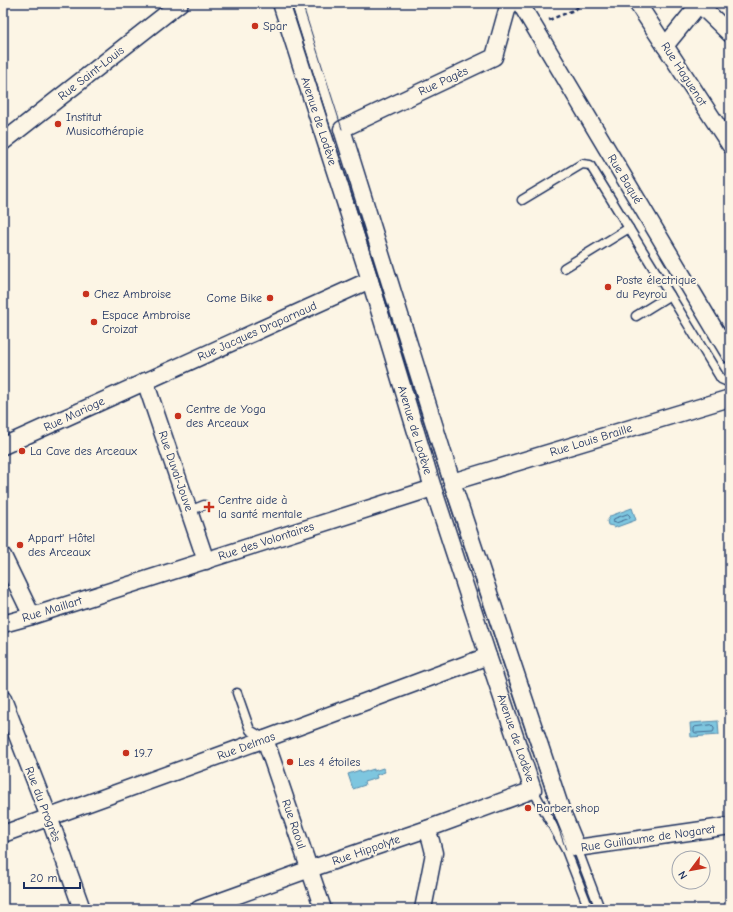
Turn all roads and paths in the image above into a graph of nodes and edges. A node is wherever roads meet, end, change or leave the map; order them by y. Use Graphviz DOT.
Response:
graph roads {
  1 [pos="180,3"];
  2 [pos="281,3"];
  3 [pos="510,3"];
  4 [pos="520,3"];
  5 [pos="585,3"];
  6 [pos="637,3"];
  7 [pos="699,4"];
  8 [pos="536,30"];
  9 [pos="730,34"];
  10 [pos="665,46"];
  11 [pos="3,142"];
  12 [pos="730,145"];
  13 [pos="522,200"];
  14 [pos="629,228"];
  15 [pos="564,268"];
  16 [pos="370,280"];
  17 [pos="670,295"];
  18 [pos="636,316"];
  19 [pos="730,355"];
  20 [pos="145,381"];
  21 [pos="730,383"];
  22 [pos="730,398"];
  23 [pos="3,446"];
  24 [pos="452,482"];
  25 [pos="433,488"];
  26 [pos="3,556"];
  27 [pos="206,561"];
  28 [pos="100,594"];
  29 [pos="32,616"];
  30 [pos="3,624"];
  31 [pos="488,656"];
  32 [pos="237,693"];
  33 [pos="3,699"];
  34 [pos="265,739"];
  35 [pos="534,790"];
  36 [pos="49,817"];
  37 [pos="730,826"];
  38 [pos="427,829"];
  39 [pos="3,834"];
  40 [pos="571,849"];
  41 [pos="310,869"];
  42 [pos="82,909"];
  43 [pos="201,909"];
  44 [pos="323,909"];
  45 [pos="424,909"];
  46 [pos="589,909"];
  47 [pos="600,909"];
  1 -- 11 [label="street, Rue Saint-Louis"];
  2 -- 16 [label="street, Avenue de Lodève"];
  3 -- 24 [label="street, Rue Pagès"];
  4 -- 8 [label="street, Rue Baqué"];
  5 -- 8 [label="path"];
  6 -- 10 [label="street, Rue Haguenot"];
  7 -- 9 [label="street"];
  7 -- 10 [label="street"];
  8 -- 19 [label="street, Rue Baqué"];
  10 -- 12 [label="street, Rue Haguenot"];
  13 -- 14 [label="lane"];
  14 -- 15 [label="lane"];
  14 -- 17 [label="lane"];
  16 -- 20 [label="street, Rue Jacques Draparnaud"];
  16 -- 25 [label="street, Avenue de Lodève"];
  17 -- 18 [label="lane"];
  17 -- 21 [label="lane"];
  20 -- 23 [label="street, Rue Marioge"];
  20 -- 27 [label="street, Rue Duval-Jouve"];
  22 -- 24 [label="street, Rue Louis Braille"];
  24 -- 40 [label="street"];
  25 -- 27 [label="street, Rue des Volontaires"];
  25 -- 31 [label="street, Avenue de Lodève"];
  26 -- 29 [label="street"];
  27 -- 28 [label="street, Rue des Volontaires"];
  28 -- 29 [label="street, Rue Maillart"];
  29 -- 30 [label="street, Rue Maillart"];
  31 -- 34 [label="street, Rue Delmas"];
  31 -- 35 [label="street, Avenue de Lodève"];
  32 -- 34 [label="lane"];
  33 -- 36 [label="street, Rue du Progrès"];
  34 -- 36 [label="street, Rue Delmas"];
  34 -- 41 [label="street, Rue Raoul"];
  35 -- 38 [label="street, Rue Hippolyte"];
  35 -- 40 [label="lane, Avenue de Lodève"];
  36 -- 39 [label="street, Rue Delmas"];
  36 -- 42 [label="street, Rue du Progrès"];
  37 -- 40 [label="street, Rue Guillaume de Nogaret"];
  38 -- 41 [label="street, Rue Hippolyte"];
  38 -- 45 [label="street"];
  40 -- 46 [label="lane"];
  40 -- 47 [label="lane"];
  41 -- 43 [label="street, Rue Hippolyte"];
  41 -- 44 [label="street, Rue Raoul"];
}
